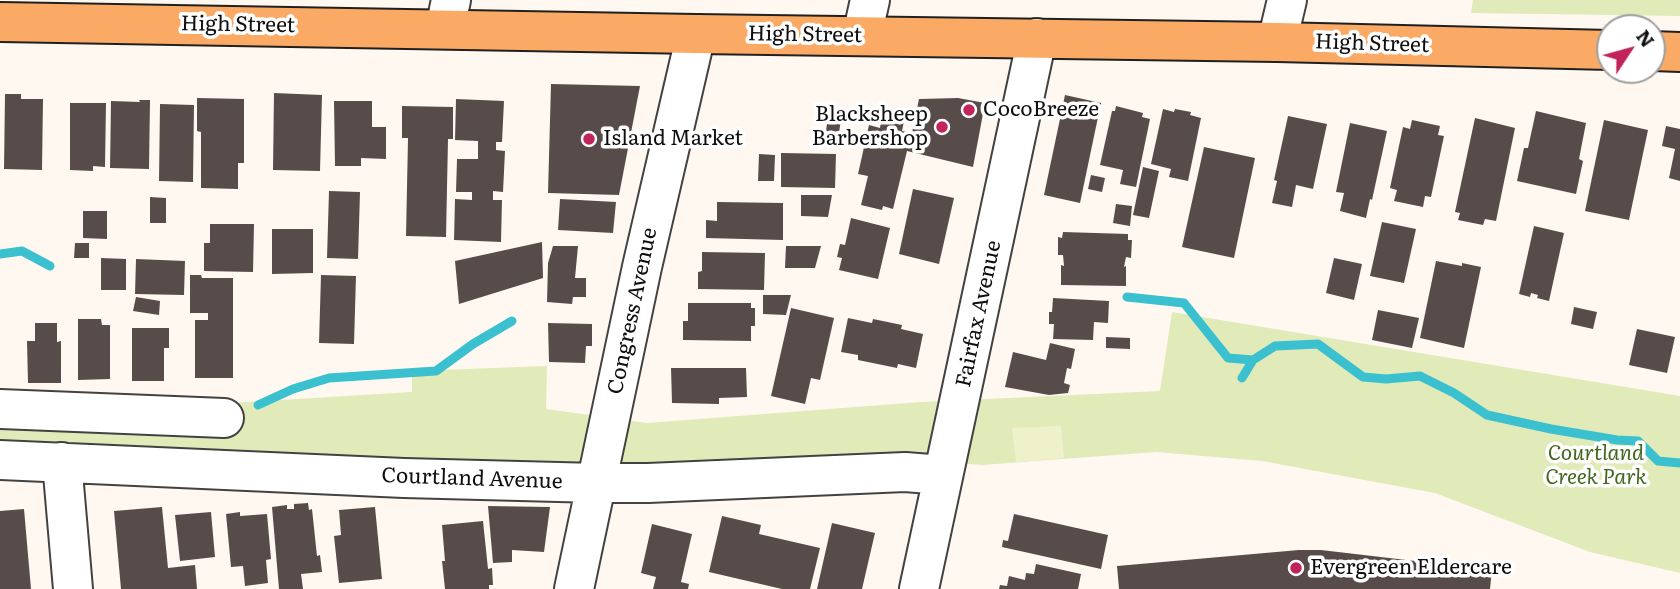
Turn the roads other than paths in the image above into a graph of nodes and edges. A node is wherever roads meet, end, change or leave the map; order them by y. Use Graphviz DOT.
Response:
graph roads {
  1 [pos="1287,0"];
  2 [pos="448,14"];
  3 [pos="866,18"];
  4 [pos="0,22"];
  5 [pos="696,34"];
  6 [pos="1037,38"];
  7 [pos="1278,42"];
  8 [pos="1596,50"];
  9 [pos="0,409"];
  10 [pos="224,418"];
  11 [pos="0,460"];
  12 [pos="62,462"];
  13 [pos="943,475"];
  14 [pos="597,483"];
  15 [pos="73,589"];
  16 [pos="574,589"];
  17 [pos="919,589"];
  1 -- 7 [label="street"];
  2 -- 4 [label="main road, High Street"];
  2 -- 5 [label="main road, High Street"];
  3 -- 5 [label="main road, High Street"];
  3 -- 6 [label="main road, High Street"];
  5 -- 14 [label="street, Congress Avenue"];
  6 -- 7 [label="main road, High Street"];
  6 -- 13 [label="street, Fairfax Avenue"];
  7 -- 8 [label="main road, High Street"];
  9 -- 10 [label="street"];
  11 -- 12 [label="street, Courtland Avenue"];
  12 -- 14 [label="street, Courtland Avenue"];
  12 -- 15 [label="street"];
  13 -- 14 [label="street, Courtland Avenue"];
  13 -- 17 [label="street, Fairfax Avenue"];
  14 -- 16 [label="street, Congress Avenue"];
}
